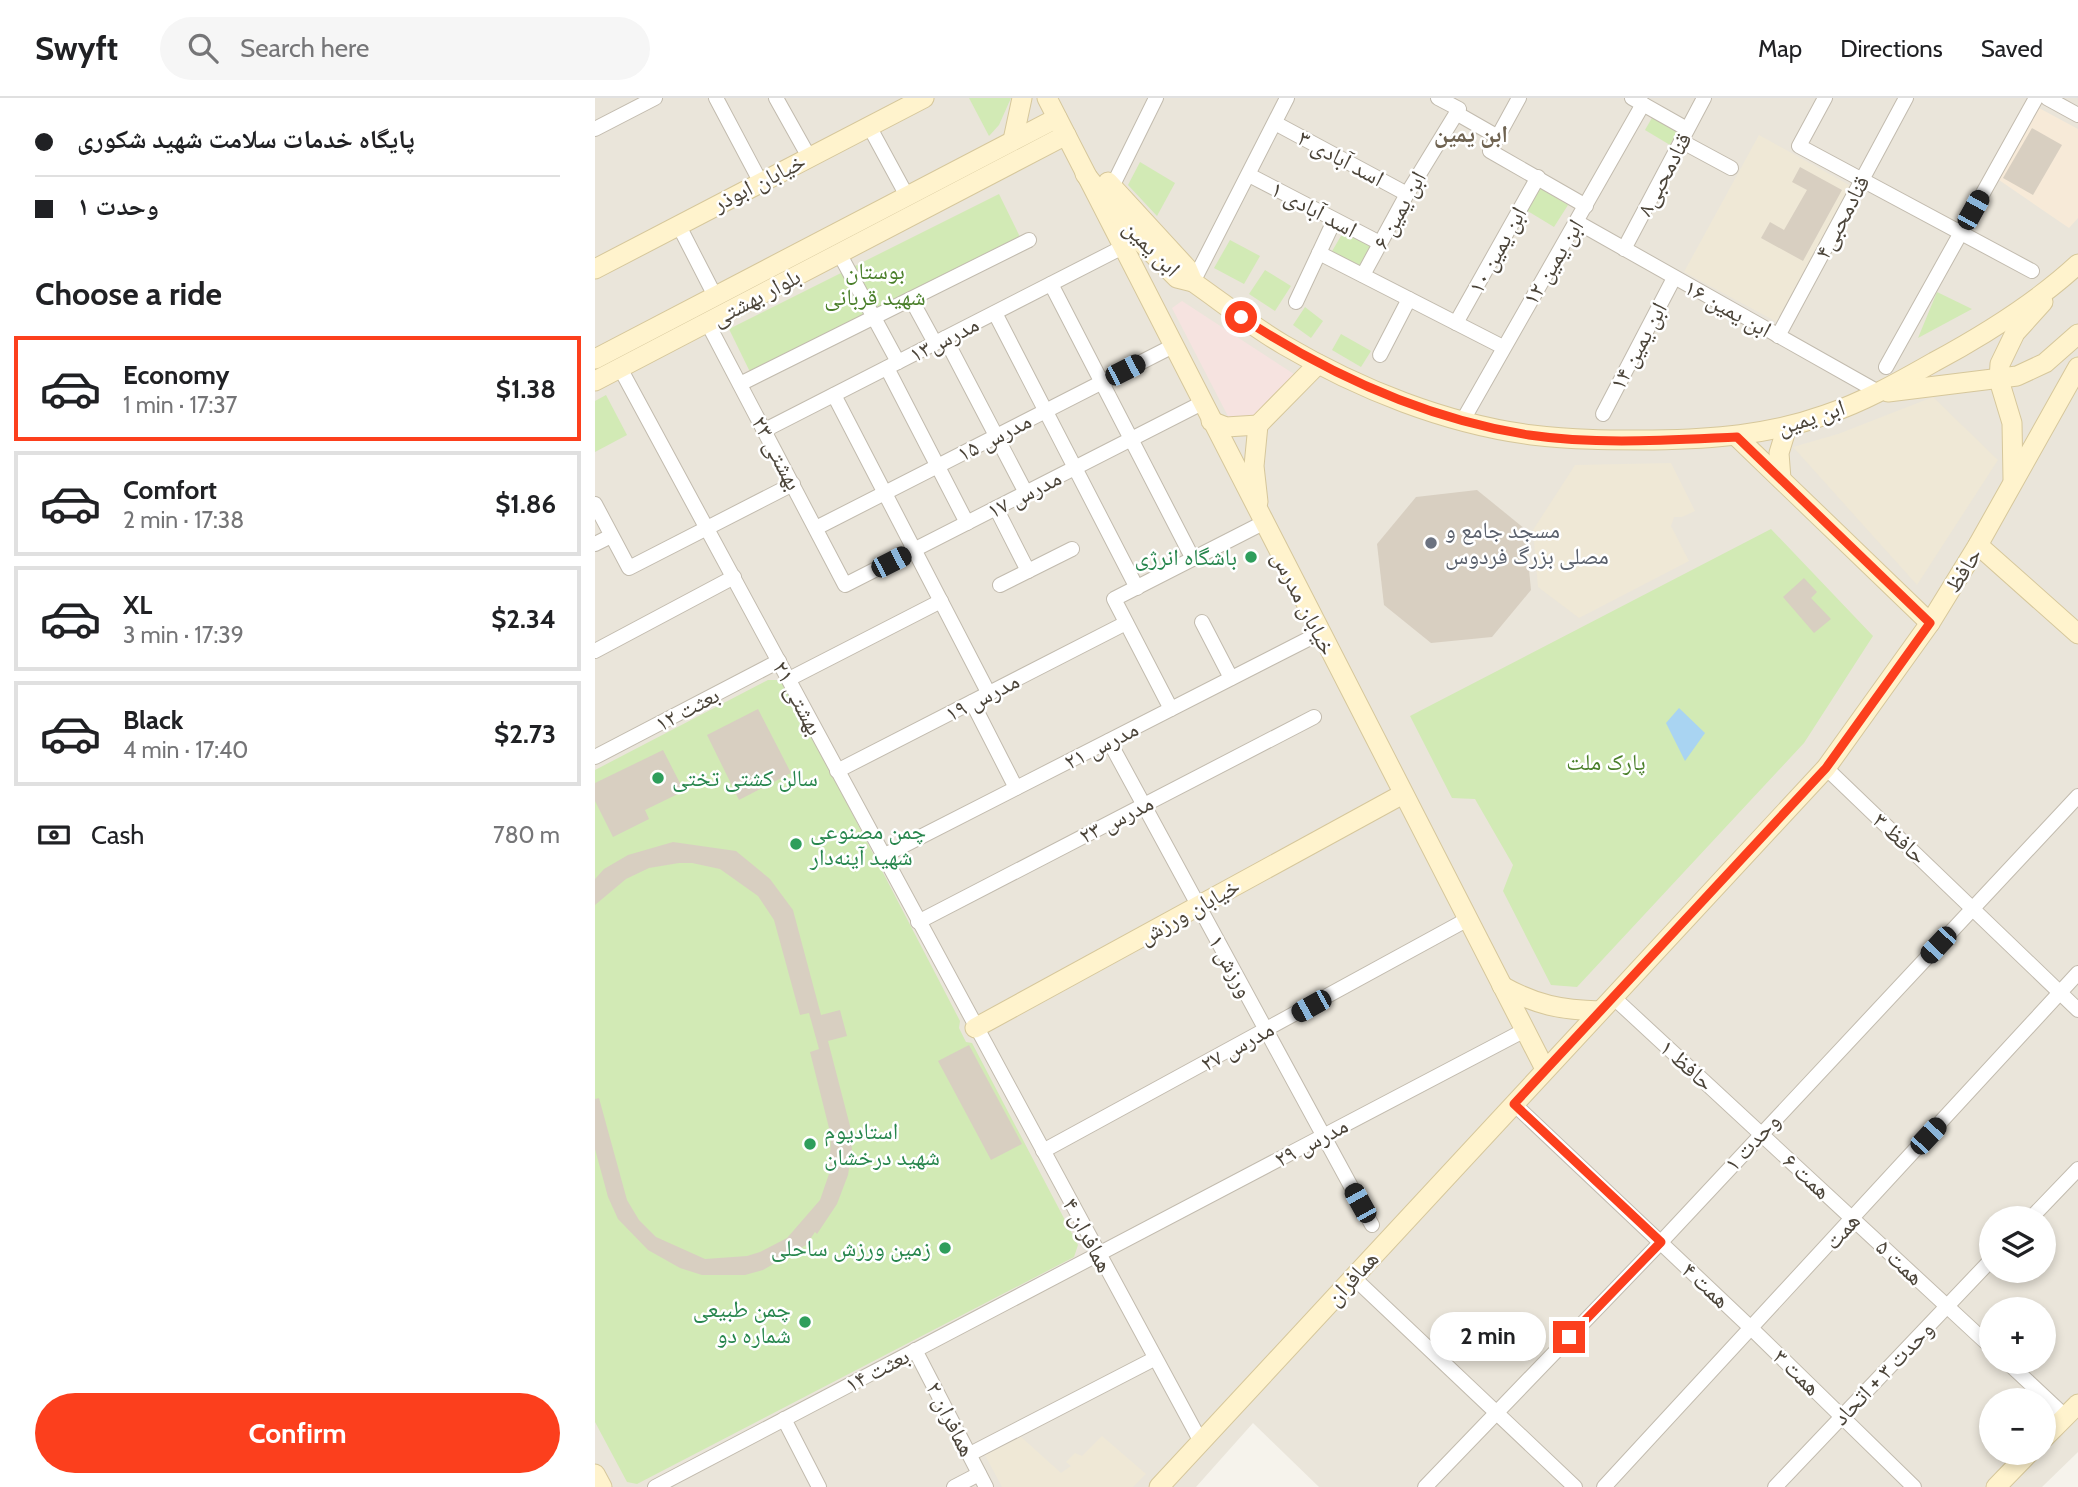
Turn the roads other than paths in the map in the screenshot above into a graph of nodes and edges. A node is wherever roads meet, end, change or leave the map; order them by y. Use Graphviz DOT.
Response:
graph roads {
  1 [pos="655,98"];
  2 [pos="716,98"];
  3 [pos="776,98"];
  4 [pos="923,98"];
  5 [pos="1022,98"];
  6 [pos="1047,98"];
  7 [pos="1156,98"];
  8 [pos="1438,98"];
  9 [pos="1520,98"];
  10 [pos="1704,98"];
  11 [pos="1825,98"];
  12 [pos="1906,98"];
  13 [pos="2036,98"];
  14 [pos="2047,98"];
  15 [pos="1283,99"];
  16 [pos="1638,101"];
  17 [pos="898,104"];
  18 [pos="1458,111"];
  19 [pos="2078,115"];
  20 [pos="1275,123"];
  21 [pos="869,126"];
  22 [pos="1061,126"];
  23 [pos="595,129"];
  24 [pos="1684,135"];
  25 [pos="1497,137"];
  26 [pos="1013,140"];
  27 [pos="809,156"];
  28 [pos="993,162"];
  29 [pos="1731,168"];
  30 [pos="1085,174"];
  31 [pos="1249,175"];
  32 [pos="1538,177"];
  33 [pos="1862,180"];
  34 [pos="761,181"];
  35 [pos="1112,187"];
  36 [pos="1407,194"];
  37 [pos="907,195"];
  38 [pos="1586,206"];
  39 [pos="1334,221"];
  40 [pos="1577,222"];
  41 [pos="678,225"];
  42 [pos="1960,232"];
  43 [pos="1029,240"];
  44 [pos="1380,243"];
  45 [pos="1123,247"];
  46 [pos="1624,249"];
  47 [pos="839,253"];
  48 [pos="1319,253"];
  49 [pos="2073,268"];
  50 [pos="595,269"];
  51 [pos="2032,271"];
  52 [pos="1363,275"];
  53 [pos="1674,278"];
  54 [pos="1193,282"];
  55 [pos="1051,284"];
  56 [pos="715,296"];
  57 [pos="911,299"];
  58 [pos="1409,299"];
  59 [pos="1296,302"];
  60 [pos="995,313"];
  61 [pos="873,317"];
  62 [pos="707,322"];
  63 [pos="1456,323"];
  64 [pos="2078,334"];
  65 [pos="1778,336"];
  66 [pos="940,341"];
  67 [pos="1173,346"];
  68 [pos="1503,347"];
  69 [pos="1380,355"];
  70 [pos="595,359"];
  71 [pos="1318,364"];
  72 [pos="893,365"];
  73 [pos="1886,367"];
  74 [pos="620,368"];
  75 [pos="2076,377"];
  76 [pos="1999,380"];
  77 [pos="595,381"];
  78 [pos="1102,382"];
  79 [pos="740,384"];
  80 [pos="1880,393"];
  81 [pos="835,395"];
  82 [pos="1202,403"];
  83 [pos="1046,411"];
  84 [pos="1603,414"];
  85 [pos="1463,420"];
  86 [pos="1211,421"];
  87 [pos="2012,423"];
  88 [pos="1258,425"];
  89 [pos="1787,427"];
  90 [pos="2044,428"];
  91 [pos="765,430"];
  92 [pos="996,436"];
  93 [pos="1737,437"];
  94 [pos="1131,439"];
  95 [pos="938,466"];
  96 [pos="1075,468"];
  97 [pos="1781,479"];
  98 [pos="2013,483"];
  99 [pos="793,484"];
  100 [pos="885,493"];
  101 [pos="1027,493"];
  102 [pos="595,504"];
  103 [pos="996,508"];
  104 [pos="967,523"];
  105 [pos="1263,523"];
  106 [pos="708,528"];
  107 [pos="816,528"];
  108 [pos="611,536"];
  109 [pos="595,544"];
  110 [pos="1978,545"];
  111 [pos="1072,548"];
  112 [pos="914,550"];
  113 [pos="1193,559"];
  114 [pos="1028,571"];
  115 [pos="734,577"];
  116 [pos="845,585"];
  117 [pos="1000,586"];
  118 [pos="1137,588"];
  119 [pos="941,601"];
  120 [pos="1202,622"];
  121 [pos="1126,623"];
  122 [pos="1930,623"];
  123 [pos="1320,633"];
  124 [pos="2078,634"];
  125 [pos="595,650"];
  126 [pos="779,661"];
  127 [pos="1231,678"];
  128 [pos="789,679"];
  129 [pos="989,694"];
  130 [pos="972,702"];
  131 [pos="1171,709"];
  132 [pos="1314,717"];
  133 [pos="1109,741"];
  134 [pos="595,757"];
  135 [pos="1826,768"];
  136 [pos="837,771"];
  137 [pos="1016,789"];
  138 [pos="1403,794"];
  139 [pos="2078,796"];
  140 [pos="1144,805"];
  141 [pos="883,856"];
  142 [pos="1199,906"];
  143 [pos="1974,907"];
  144 [pos="1468,919"];
  145 [pos="918,922"];
  146 [pos="2078,974"];
  147 [pos="1502,986"];
  148 [pos="2060,992"];
  149 [pos="1606,1004"];
  150 [pos="2078,1010"];
  151 [pos="975,1028"];
  152 [pos="1266,1030"];
  153 [pos="1525,1030"];
  154 [pos="1545,1069"];
  155 [pos="1514,1104"];
  156 [pos="1761,1133"];
  157 [pos="1323,1136"];
  158 [pos="1043,1151"];
  159 [pos="2078,1169"];
  160 [pos="2043,1206"];
  161 [pos="1853,1219"];
  162 [pos="1372,1225"];
  163 [pos="1661,1242"];
  164 [pos="1098,1254"];
  165 [pos="1979,1273"];
  166 [pos="1353,1277"];
  167 [pos="1947,1306"];
  168 [pos="1752,1329"];
  169 [pos="1979,1336"];
  170 [pos="915,1350"];
  171 [pos="1154,1359"];
  172 [pos="2023,1374"];
  173 [pos="2072,1410"];
  174 [pos="1496,1413"];
  175 [pos="1843,1416"];
  176 [pos="784,1419"];
  177 [pos="2056,1426"];
  178 [pos="1201,1442"];
  179 [pos="970,1454"];
  180 [pos="2017,1465"];
  181 [pos="595,1474"];
  182 [pos="982,1480"];
  183 [pos="602,1487"];
  184 [pos="655,1487"];
  185 [pos="819,1487"];
  186 [pos="954,1487"];
  187 [pos="1159,1487"];
  188 [pos="1425,1487"];
  189 [pos="1575,1487"];
  190 [pos="1604,1487"];
  191 [pos="1775,1487"];
  192 [pos="1914,1487"];
  193 [pos="1996,1487"];
  1 -- 23 [label="street"];
  2 -- 34 [label="street"];
  3 -- 27 [label="street"];
  4 -- 17 [label="main road, خیابان ابوذر"];
  5 -- 26 [label="main road"];
  6 -- 22 [label="main road, خیابان مدرس"];
  7 -- 35 [label="street"];
  8 -- 18 [label="street"];
  9 -- 25 [label="street"];
  10 -- 24 [label="street, قنادمحبی۸"];
  11 -- 33 [label="street"];
  12 -- 33 [label="street, قنادمحبی۴"];
  13 -- 42 [label="street"];
  14 -- 19 [label="street"];
  15 -- 20 [label="street"];
  16 -- 24 [label="street"];
  16 -- 38 [label="street, ابن یمین ۱۲"];
  17 -- 21 [label="main road, خیابان ابوذر"];
  18 -- 25 [label="street"];
  18 -- 36 [label="street, ابن یمین ۶"];
  20 -- 31 [label="street"];
  20 -- 36 [label="street, اسد آبادی ۳"];
  21 -- 27 [label="main road, خیابان ابوذر"];
  21 -- 37 [label="street"];
  22 -- 26 [label="main road, بلوار بهشتی"];
  22 -- 28 [label="main road, بلوار بهشتی"];
  22 -- 30 [label="main road, خیابان مدرس"];
  22 -- 35 [label="main road, خیابان مدرس"];
  24 -- 29 [label="street"];
  24 -- 46 [label="street, قنادمحبی۸"];
  25 -- 32 [label="street"];
  26 -- 28 [label="main road, بلوار بهشتی"];
  27 -- 34 [label="main road, خیابان ابوذر"];
  28 -- 37 [label="main road, بلوار بهشتی"];
  28 -- 47 [label="main road, بلوار بهشتی"];
  30 -- 45 [label="main road, خیابان مدرس"];
  30 -- 54 [label="main road, ابن یمین"];
  31 -- 39 [label="street, اسد آبادی ۱"];
  31 -- 54 [label="street"];
  32 -- 38 [label="street"];
  32 -- 63 [label="street, ابن یمین ۱۰"];
  33 -- 42 [label="street"];
  33 -- 65 [label="street, قنادمحبی۴"];
  34 -- 41 [label="main road, خیابان ابوذر"];
  35 -- 54 [label="main road, خیابان مدرس"];
  36 -- 44 [label="street, ابن یمین ۶"];
  37 -- 56 [label="main road, بلوار بهشتی"];
  38 -- 40 [label="street, ابن یمین ۱۲"];
  39 -- 44 [label="street, اسد آبادی ۱"];
  39 -- 48 [label="street"];
  40 -- 46 [label="street, ابن یمین ۱۶"];
  40 -- 68 [label="street, ابن یمین ۱۲"];
  41 -- 50 [label="main road, خیابان ابوذر"];
  41 -- 56 [label="street"];
  42 -- 51 [label="street"];
  42 -- 73 [label="street"];
  43 -- 57 [label="street"];
  44 -- 52 [label="street, ابن یمین ۶"];
  45 -- 55 [label="street, مدرس۱۳"];
  45 -- 67 [label="main road, خیابان مدرس"];
  46 -- 53 [label="street, ابن یمین ۱۶"];
  47 -- 61 [label="street"];
  47 -- 62 [label="main road, بلوار بهشتی"];
  48 -- 52 [label="street"];
  48 -- 59 [label="street"];
  49 -- 76 [label="main road"];
  49 -- 80 [label="main road, ابن یمین"];
  52 -- 58 [label="street"];
  53 -- 65 [label="street, ابن یمین ۱۶"];
  53 -- 84 [label="street, ابن یمین ۱۴"];
  54 -- 71 [label="main road, ابن یمین"];
  55 -- 60 [label="street, مدرس۱۳"];
  55 -- 78 [label="street"];
  56 -- 70 [label="main road, بلوار بهشتی"];
  57 -- 61 [label="street"];
  57 -- 66 [label="street"];
  58 -- 63 [label="street"];
  58 -- 69 [label="street"];
  60 -- 66 [label="street, مدرس۱۳"];
  60 -- 83 [label="street"];
  61 -- 72 [label="street"];
  61 -- 79 [label="street"];
  62 -- 74 [label="main road, بلوار بهشتی"];
  62 -- 79 [label="street, بهشتی ۲۳"];
  63 -- 68 [label="street"];
  64 -- 76 [label="main road"];
  65 -- 80 [label="street, ابن یمین ۱۶"];
  66 -- 72 [label="street, مدرس۱۳"];
  66 -- 92 [label="street"];
  67 -- 78 [label="street, مدرس ۱۵"];
  67 -- 82 [label="main road, خیابان مدرس"];
  68 -- 85 [label="street, ابن یمین ۱۲"];
  71 -- 85 [label="main road, ابن یمین"];
  71 -- 88 [label="main road"];
  72 -- 81 [label="street, مدرس۱۳"];
  72 -- 95 [label="street"];
  74 -- 77 [label="main road, بلوار بهشتی"];
  74 -- 106 [label="street, بهشتی ۲۱"];
  75 -- 90 [label="main road, حافظ"];
  76 -- 80 [label="main road"];
  76 -- 87 [label="main road"];
  78 -- 83 [label="street, مدرس ۱۵"];
  78 -- 94 [label="street"];
  79 -- 91 [label="street, بهشتی ۲۳"];
  80 -- 89 [label="main road, ابن یمین"];
  81 -- 91 [label="street, مدرس۱۳"];
  81 -- 100 [label="street"];
  82 -- 86 [label="main road, خیابان مدرس"];
  82 -- 94 [label="street, مدرس ۱۷"];
  83 -- 92 [label="street, مدرس ۱۵"];
  83 -- 96 [label="street"];
  85 -- 93 [label="main road, ابن یمین"];
  86 -- 88 [label="main road"];
  86 -- 105 [label="main road, خیابان مدرس"];
  87 -- 90 [label="main road"];
  87 -- 98 [label="main road"];
  88 -- 105 [label="main road"];
  89 -- 93 [label="main road, ابن یمین"];
  89 -- 97 [label="main road"];
  90 -- 98 [label="main road, حافظ"];
  91 -- 99 [label="street, بهشتی ۲۳"];
  92 -- 95 [label="street, مدرس ۱۵"];
  92 -- 101 [label="street"];
  93 -- 97 [label="main road"];
  94 -- 96 [label="street, مدرس ۱۷"];
  94 -- 113 [label="street"];
  95 -- 100 [label="street, مدرس ۱۵"];
  95 -- 104 [label="street"];
  96 -- 101 [label="street, مدرس ۱۷"];
  96 -- 118 [label="street"];
  97 -- 122 [label="main road"];
  98 -- 110 [label="main road, حافظ"];
  99 -- 106 [label="street"];
  99 -- 107 [label="street, بهشتی ۲۳"];
  100 -- 107 [label="street, مدرس ۱۵"];
  100 -- 112 [label="street"];
  101 -- 103 [label="street, مدرس ۱۷"];
  102 -- 108 [label="street"];
  103 -- 104 [label="street, مدرس ۱۷"];
  103 -- 114 [label="street"];
  104 -- 112 [label="street, مدرس ۱۷"];
  105 -- 113 [label="street"];
  105 -- 123 [label="main road, خیابان مدرس"];
  106 -- 108 [label="street"];
  106 -- 115 [label="street, بهشتی ۲۱"];
  107 -- 116 [label="street, بهشتی ۲۳"];
  108 -- 109 [label="street"];
  110 -- 122 [label="main road, حافظ"];
  110 -- 124 [label="main road"];
  111 -- 114 [label="street"];
  112 -- 116 [label="street, مدرس ۱۷"];
  112 -- 119 [label="street"];
  113 -- 118 [label="street"];
  114 -- 117 [label="street"];
  115 -- 125 [label="street"];
  115 -- 126 [label="street, بهشتی ۲۱"];
  118 -- 121 [label="street"];
  119 -- 128 [label="street"];
  119 -- 129 [label="street"];
  120 -- 127 [label="street"];
  121 -- 129 [label="street, مدرس ۱۹"];
  121 -- 131 [label="street"];
  122 -- 135 [label="main road, حافظ"];
  123 -- 127 [label="street, مدرس ۲۱"];
  123 -- 138 [label="main road, خیابان مدرس"];
  126 -- 128 [label="street, بهشتی ۲۱"];
  126 -- 134 [label="street, بعثت ۱۲"];
  127 -- 131 [label="street, مدرس ۲۱"];
  128 -- 136 [label="street, بهشتی ۲۱"];
  129 -- 130 [label="street, مدرس ۱۹"];
  130 -- 136 [label="street, مدرس ۱۹"];
  130 -- 137 [label="street"];
  131 -- 133 [label="street, مدرس ۲۱"];
  132 -- 140 [label="street, مدرس ۲۳"];
  133 -- 137 [label="street, مدرس ۲۱"];
  133 -- 140 [label="street, ورزش ۱"];
  135 -- 143 [label="street, حافظ ۳"];
  135 -- 149 [label="main road, حافظ"];
  136 -- 141 [label="street, بهشتی ۲۱"];
  137 -- 141 [label="street, مدرس ۲۱"];
  138 -- 142 [label="main road, خیابان ورزش"];
  138 -- 144 [label="main road, خیابان مدرس"];
  139 -- 143 [label="street, وحدت ۱"];
  140 -- 142 [label="street, ورزش ۱"];
  140 -- 145 [label="street, مدرس ۲۳"];
  141 -- 145 [label="street, بهشتی ۲۱"];
  142 -- 151 [label="main road, خیابان ورزش"];
  142 -- 152 [label="street, ورزش ۱"];
  143 -- 148 [label="street, حافظ ۳"];
  143 -- 156 [label="street, وحدت ۱"];
  144 -- 147 [label="main road, خیابان مدرس"];
  144 -- 152 [label="street, مدرس ۲۷"];
  145 -- 151 [label="street, بهشتی ۲۱"];
  146 -- 148 [label="street, همت"];
  147 -- 149 [label="main road"];
  147 -- 153 [label="main road, خیابان مدرس"];
  148 -- 150 [label="street, حافظ ۳"];
  148 -- 161 [label="street, همت"];
  149 -- 154 [label="main road, حافظ"];
  149 -- 156 [label="street, حافظ ۱"];
  151 -- 158 [label="street, همافران ۴"];
  152 -- 157 [label="street, ورزش ۱"];
  152 -- 158 [label="street, مدرس ۲۷"];
  153 -- 154 [label="main road, خیابان مدرس"];
  153 -- 157 [label="street, مدرس ۲۹"];
  154 -- 155 [label="main road, همافران"];
  155 -- 163 [label="street, همت ۴"];
  155 -- 166 [label="main road, همافران"];
  156 -- 161 [label="street, همت ۶"];
  156 -- 163 [label="street, وحدت ۱"];
  157 -- 162 [label="street, ورزش ۱"];
  157 -- 164 [label="street, مدرس ۲۹"];
  158 -- 164 [label="street, همافران ۴"];
  159 -- 160 [label="street"];
  161 -- 167 [label="street, همت ۵"];
  161 -- 168 [label="street, همت"];
  163 -- 168 [label="street, همت ۴"];
  163 -- 174 [label="street, وحدت ۱"];
  164 -- 170 [label="street, بعثت ۱۴"];
  164 -- 171 [label="street, همافران ۴"];
  165 -- 167 [label="street, وحدت ۳ + اتحاد"];
  166 -- 174 [label="street"];
  166 -- 178 [label="main road, همافران"];
  167 -- 169 [label="street, همت ۵"];
  167 -- 175 [label="street, وحدت ۳ + اتحاد"];
  168 -- 175 [label="street, همت ۳"];
  168 -- 190 [label="street, همت"];
  170 -- 176 [label="street, بعثت ۱۴"];
  170 -- 179 [label="street, همافران ۲"];
  171 -- 178 [label="street, همافران ۴"];
  171 -- 179 [label="street"];
  172 -- 173 [label="street"];
  173 -- 177 [label="main road"];
  174 -- 188 [label="street, وحدت ۱"];
  174 -- 189 [label="street"];
  175 -- 191 [label="street, وحدت ۳ + اتحاد"];
  175 -- 192 [label="street, همت ۳"];
  176 -- 184 [label="street, بعثت ۱۴"];
  176 -- 185 [label="street"];
  178 -- 187 [label="main road, همافران"];
  179 -- 182 [label="street, همافران ۲"];
  180 -- 193 [label="main road"];
  181 -- 183 [label="main road"];
  182 -- 186 [label="street"];
}
